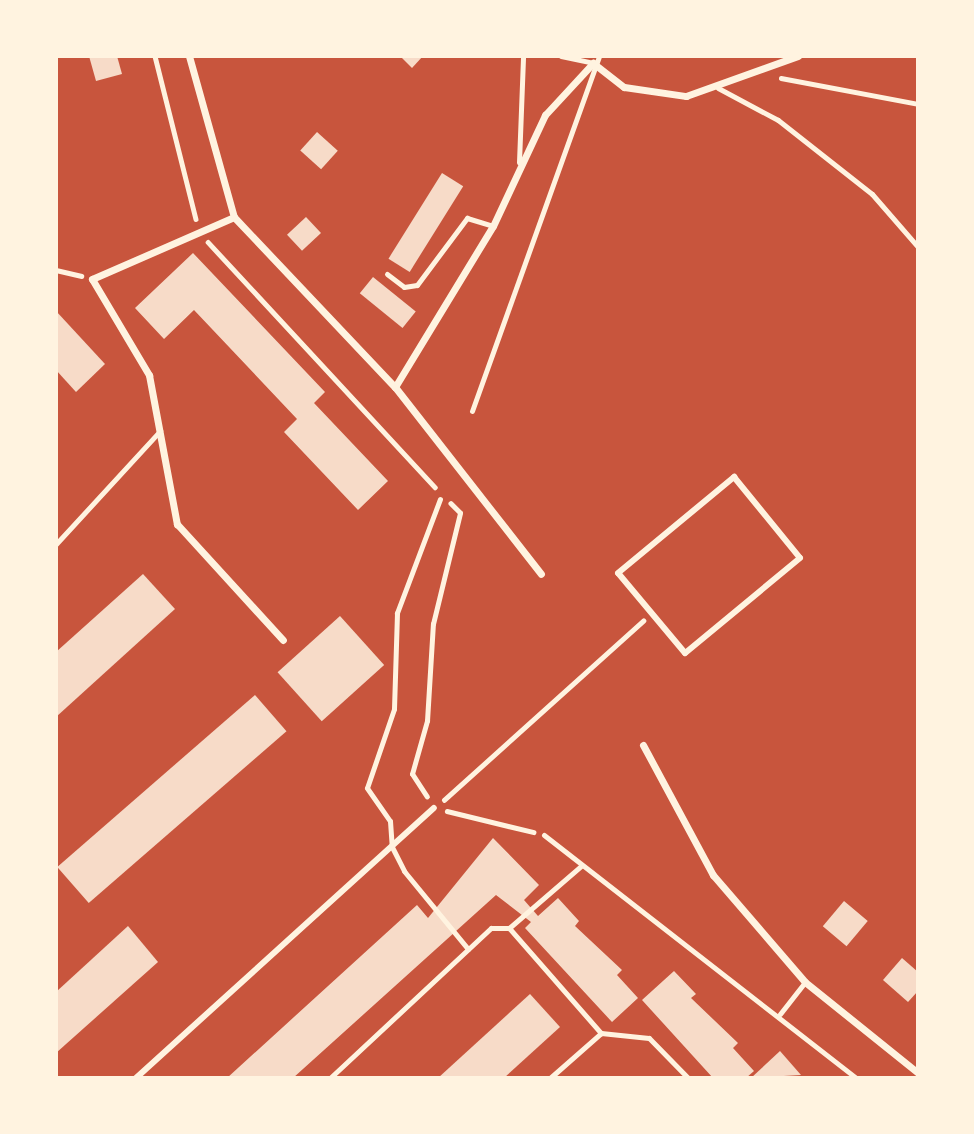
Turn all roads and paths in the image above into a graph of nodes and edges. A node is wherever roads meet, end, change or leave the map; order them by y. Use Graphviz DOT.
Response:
graph roads {
  1 [pos="155,56"];
  2 [pos="189,56"];
  3 [pos="523,56"];
  4 [pos="561,56"];
  5 [pos="599,56"];
  6 [pos="798,56"];
  7 [pos="593,59"];
  8 [pos="758,73"];
  9 [pos="718,88"];
  10 [pos="918,104"];
  11 [pos="520,162"];
  12 [pos="234,217"];
  13 [pos="493,226"];
  14 [pos="199,232"];
  15 [pos="918,247"];
  16 [pos="56,270"];
  17 [pos="387,274"];
  18 [pos="92,279"];
  19 [pos="395,387"];
  20 [pos="472,411"];
  21 [pos="160,431"];
  22 [pos="440,499"];
  23 [pos="56,544"];
  24 [pos="541,574"];
  25 [pos="652,613"];
  26 [pos="283,640"];
  27 [pos="643,745"];
  28 [pos="434,808"];
  29 [pos="544,835"];
  30 [pos="392,847"];
  31 [pos="582,865"];
  32 [pos="509,928"];
  33 [pos="468,949"];
  34 [pos="805,982"];
  35 [pos="780,1014"];
  36 [pos="601,1033"];
  37 [pos="918,1073"];
  38 [pos="136,1078"];
  39 [pos="330,1078"];
  40 [pos="550,1078"];
  41 [pos="688,1078"];
  42 [pos="856,1078"];
  1 -- 14 [label="path"];
  2 -- 12 [label="street"];
  3 -- 11 [label="lane"];
  4 -- 7 [label="lane"];
  5 -- 7 [label="lane"];
  6 -- 8 [label="street"];
  7 -- 9 [label="street"];
  7 -- 11 [label="street"];
  7 -- 20 [label="lane"];
  8 -- 9 [label="street"];
  8 -- 10 [label="path"];
  9 -- 15 [label="lane"];
  11 -- 13 [label="street"];
  12 -- 14 [label="street"];
  12 -- 19 [label="street"];
  13 -- 17 [label="lane"];
  13 -- 19 [label="street"];
  14 -- 18 [label="street"];
  14 -- 28 [label="path"];
  16 -- 18 [label="path"];
  18 -- 21 [label="street"];
  19 -- 24 [label="street"];
  21 -- 23 [label="lane"];
  21 -- 26 [label="street"];
  22 -- 30 [label="lane"];
  25 -- 25 [label="street"];
  25 -- 28 [label="path"];
  27 -- 34 [label="street"];
  28 -- 29 [label="path"];
  28 -- 30 [label="street"];
  29 -- 31 [label="lane"];
  30 -- 33 [label="lane"];
  30 -- 38 [label="street"];
  31 -- 32 [label="lane"];
  31 -- 35 [label="lane"];
  32 -- 33 [label="lane"];
  32 -- 36 [label="lane"];
  33 -- 39 [label="lane"];
  34 -- 35 [label="lane"];
  34 -- 37 [label="street"];
  35 -- 42 [label="lane"];
  36 -- 40 [label="lane"];
  36 -- 41 [label="lane"];
}
